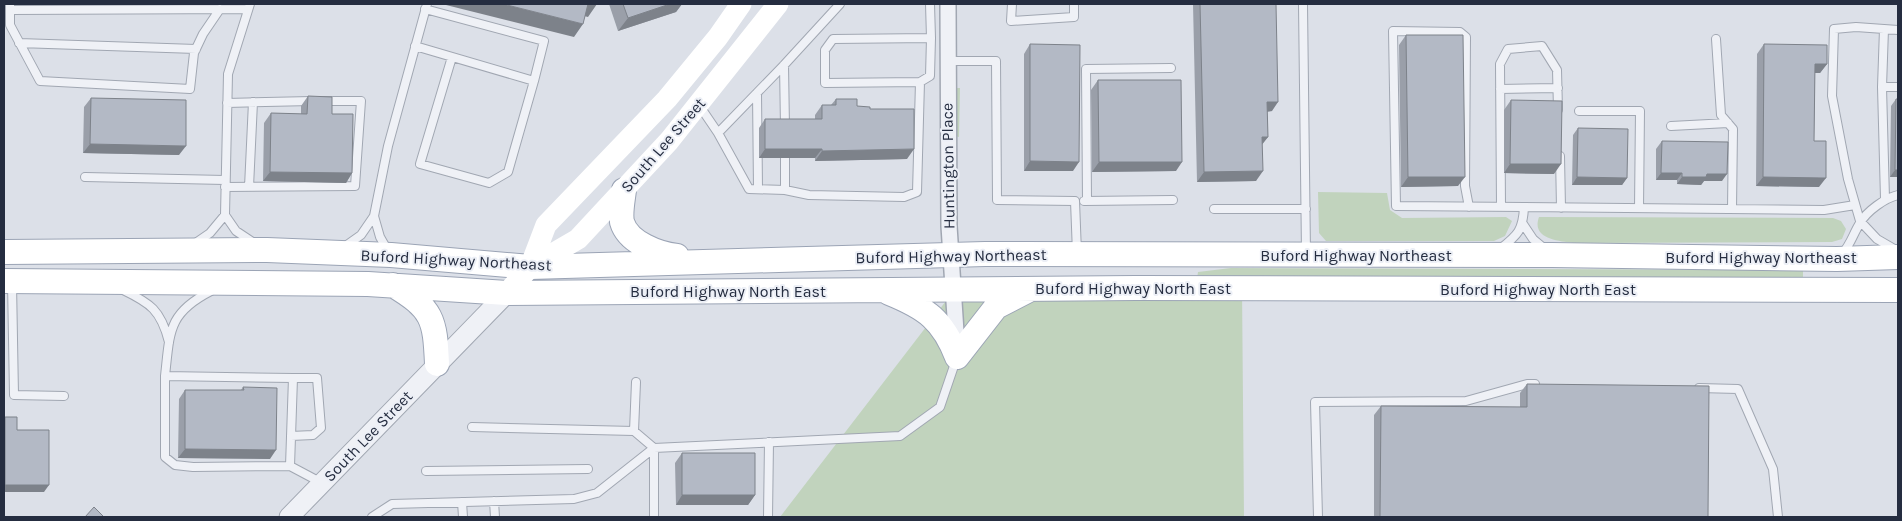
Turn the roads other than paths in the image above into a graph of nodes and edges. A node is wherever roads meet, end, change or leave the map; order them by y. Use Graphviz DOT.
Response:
graph roads {
  1 [pos="742,4"];
  2 [pos="778,4"];
  3 [pos="840,4"];
  4 [pos="930,4"];
  5 [pos="948,4"];
  6 [pos="1012,4"];
  7 [pos="1074,4"];
  8 [pos="1302,4"];
  9 [pos="249,6"];
  10 [pos="426,6"];
  11 [pos="10,7"];
  12 [pos="85,7"];
  13 [pos="220,9"];
  14 [pos="1884,29"];
  15 [pos="1898,30"];
  16 [pos="930,38"];
  17 [pos="1716,39"];
  18 [pos="19,43"];
  19 [pos="415,46"];
  20 [pos="196,49"];
  21 [pos="452,57"];
  22 [pos="947,61"];
  23 [pos="784,65"];
  24 [pos="1172,68"];
  25 [pos="534,81"];
  26 [pos="920,82"];
  27 [pos="1882,87"];
  28 [pos="1898,87"];
  29 [pos="1558,88"];
  30 [pos="1500,90"];
  31 [pos="757,93"];
  32 [pos="253,102"];
  33 [pos="227,103"];
  34 [pos="699,105"];
  35 [pos="1579,111"];
  36 [pos="1559,118"];
  37 [pos="1728,123"];
  38 [pos="1671,126"];
  39 [pos="785,128"];
  40 [pos="718,133"];
  41 [pos="1560,148"];
  42 [pos="785,158"];
  43 [pos="85,177"];
  44 [pos="225,184"];
  45 [pos="249,187"];
  46 [pos="624,190"];
  47 [pos="758,190"];
  48 [pos="785,190"];
  49 [pos="1898,194"];
  50 [pos="1885,199"];
  51 [pos="1172,200"];
  52 [pos="1075,201"];
  53 [pos="1087,201"];
  54 [pos="1855,205"];
  55 [pos="1468,207"];
  56 [pos="1501,207"];
  57 [pos="1524,207"];
  58 [pos="1561,208"];
  59 [pos="1639,208"];
  60 [pos="1214,209"];
  61 [pos="1306,209"];
  62 [pos="1732,209"];
  63 [pos="225,215"];
  64 [pos="374,216"];
  65 [pos="1860,221"];
  66 [pos="1524,224"];
  67 [pos="266,250"];
  68 [pos="1898,251"];
  69 [pos="4,252"];
  70 [pos="182,252"];
  71 [pos="336,253"];
  72 [pos="1077,254"];
  73 [pos="391,255"];
  74 [pos="951,255"];
  75 [pos="1306,255"];
  76 [pos="1493,255"];
  77 [pos="1552,255"];
  78 [pos="1898,257"];
  79 [pos="1837,259"];
  80 [pos="706,260"];
  81 [pos="530,267"];
  82 [pos="8,281"];
  83 [pos="108,282"];
  84 [pos="226,283"];
  85 [pos="368,284"];
  86 [pos="393,285"];
  87 [pos="953,289"];
  88 [pos="1031,289"];
  89 [pos="882,290"];
  90 [pos="1898,290"];
  91 [pos="507,293"];
  92 [pos="169,342"];
  93 [pos="957,358"];
  94 [pos="437,364"];
  95 [pos="165,376"];
  96 [pos="293,378"];
  97 [pos="636,382"];
  98 [pos="1546,384"];
  99 [pos="1690,388"];
  100 [pos="64,396"];
  101 [pos="472,427"];
  102 [pos="634,431"];
  103 [pos="291,436"];
  104 [pos="769,442"];
  105 [pos="654,448"];
  106 [pos="290,466"];
  107 [pos="588,469"];
  108 [pos="426,471"];
  109 [pos="322,483"];
  110 [pos="494,501"];
  111 [pos="462,502"];
  112 [pos="288,517"];
  113 [pos="372,517"];
  114 [pos="464,517"];
  115 [pos="495,517"];
  116 [pos="654,517"];
  117 [pos="768,517"];
  118 [pos="1318,517"];
  119 [pos="1778,517"];
  1 -- 81 [label="main road, South Lee Street"];
  2 -- 34 [label="main road, South Lee Street"];
  3 -- 23 [label="lane"];
  4 -- 16 [label="lane"];
  5 -- 22 [label="street, Huntington Place"];
  6 -- 7 [label="lane"];
  8 -- 61 [label="lane"];
  9 -- 13 [label="lane"];
  9 -- 33 [label="lane"];
  10 -- 19 [label="lane"];
  10 -- 25 [label="lane"];
  11 -- 12 [label="lane"];
  11 -- 18 [label="lane"];
  12 -- 13 [label="lane"];
  13 -- 20 [label="lane"];
  14 -- 15 [label="lane"];
  14 -- 27 [label="lane"];
  14 -- 54 [label="lane"];
  16 -- 26 [label="lane"];
  16 -- 26 [label="lane"];
  17 -- 37 [label="lane"];
  18 -- 20 [label="lane"];
  18 -- 20 [label="lane"];
  19 -- 21 [label="lane"];
  19 -- 64 [label="lane"];
  21 -- 25 [label="lane"];
  21 -- 25 [label="lane"];
  22 -- 52 [label="lane"];
  22 -- 74 [label="street, Huntington Place"];
  23 -- 31 [label="lane"];
  23 -- 39 [label="lane"];
  24 -- 53 [label="lane"];
  26 -- 48 [label="lane"];
  27 -- 28 [label="lane"];
  27 -- 50 [label="lane"];
  29 -- 30 [label="lane"];
  29 -- 30 [label="lane"];
  29 -- 36 [label="lane"];
  30 -- 56 [label="lane"];
  31 -- 40 [label="lane"];
  31 -- 47 [label="lane"];
  32 -- 33 [label="lane"];
  32 -- 45 [label="lane"];
  32 -- 45 [label="lane"];
  33 -- 44 [label="lane"];
  34 -- 40 [label="lane"];
  34 -- 46 [label="main road, South Lee Street"];
  35 -- 59 [label="lane"];
  37 -- 38 [label="lane"];
  37 -- 62 [label="lane"];
  40 -- 47 [label="lane"];
  41 -- 58 [label="lane"];
  42 -- 48 [label="lane"];
  43 -- 44 [label="lane"];
  44 -- 45 [label="lane"];
  44 -- 63 [label="lane"];
  46 -- 80 [label="main road"];
  46 -- 81 [label="main road, South Lee Street"];
  47 -- 48 [label="lane"];
  49 -- 50 [label="lane"];
  50 -- 65 [label="lane"];
  51 -- 53 [label="lane"];
  52 -- 53 [label="lane"];
  52 -- 72 [label="lane"];
  54 -- 62 [label="lane"];
  54 -- 65 [label="lane"];
  55 -- 55 [label="lane"];
  55 -- 56 [label="lane"];
  56 -- 57 [label="lane"];
  57 -- 58 [label="lane"];
  57 -- 66 [label="lane"];
  58 -- 59 [label="lane"];
  59 -- 62 [label="lane"];
  60 -- 61 [label="lane"];
  61 -- 75 [label="lane"];
  63 -- 67 [label="lane"];
  63 -- 70 [label="lane"];
  64 -- 71 [label="lane"];
  64 -- 73 [label="lane"];
  65 -- 68 [label="lane"];
  65 -- 79 [label="lane"];
  66 -- 76 [label="lane"];
  66 -- 77 [label="lane"];
  67 -- 70 [label="main road, Buford Highway Northeast"];
  67 -- 71 [label="main road, Buford Highway Northeast"];
  69 -- 70 [label="main road, Buford Highway Northeast"];
  71 -- 73 [label="main road, Buford Highway Northeast"];
  72 -- 74 [label="main road, Buford Highway Northeast"];
  72 -- 75 [label="main road, Buford Highway Northeast"];
  73 -- 81 [label="main road, Buford Highway Northeast"];
  74 -- 80 [label="main road, Buford Highway Northeast"];
  74 -- 87 [label="street, Huntington Place"];
  75 -- 76 [label="main road, Buford Highway Northeast"];
  76 -- 77 [label="main road, Buford Highway Northeast"];
  77 -- 79 [label="main road, Buford Highway Northeast"];
  78 -- 79 [label="main road, Buford Highway Northeast"];
  80 -- 81 [label="main road, Buford Highway Northeast"];
  81 -- 91 [label="main road, South Lee Street"];
  82 -- 83 [label="main road, Buford Highway Northeast"];
  82 -- 100 [label="lane"];
  83 -- 84 [label="main road, Buford Highway Northeast"];
  83 -- 92 [label="lane"];
  84 -- 85 [label="main road, Buford Highway Northeast"];
  84 -- 92 [label="lane"];
  85 -- 86 [label="main road, Buford Highway North East"];
  86 -- 91 [label="main road, Buford Highway North East"];
  86 -- 94 [label="main road"];
  87 -- 88 [label="main road, Buford Highway North East"];
  87 -- 89 [label="main road, Buford Highway North East"];
  87 -- 93 [label="street, Huntington Place"];
  88 -- 90 [label="main road, Buford Highway North East"];
  88 -- 93 [label="main road"];
  89 -- 91 [label="main road, Buford Highway North East"];
  89 -- 93 [label="main road"];
  91 -- 94 [label="street, South Lee Street"];
  92 -- 95 [label="lane"];
  93 -- 104 [label="lane"];
  94 -- 109 [label="street, South Lee Street"];
  95 -- 96 [label="lane"];
  95 -- 106 [label="lane"];
  96 -- 103 [label="lane"];
  96 -- 103 [label="lane"];
  97 -- 102 [label="lane"];
  98 -- 118 [label="lane"];
  99 -- 119 [label="lane"];
  101 -- 102 [label="lane"];
  102 -- 105 [label="lane"];
  103 -- 106 [label="lane"];
  104 -- 105 [label="lane"];
  104 -- 117 [label="lane"];
  105 -- 110 [label="lane"];
  105 -- 116 [label="lane"];
  106 -- 109 [label="lane"];
  107 -- 108 [label="lane"];
  109 -- 112 [label="street, South Lee Street"];
  110 -- 111 [label="lane"];
  110 -- 115 [label="lane"];
  111 -- 113 [label="lane"];
  111 -- 114 [label="lane"];
}
